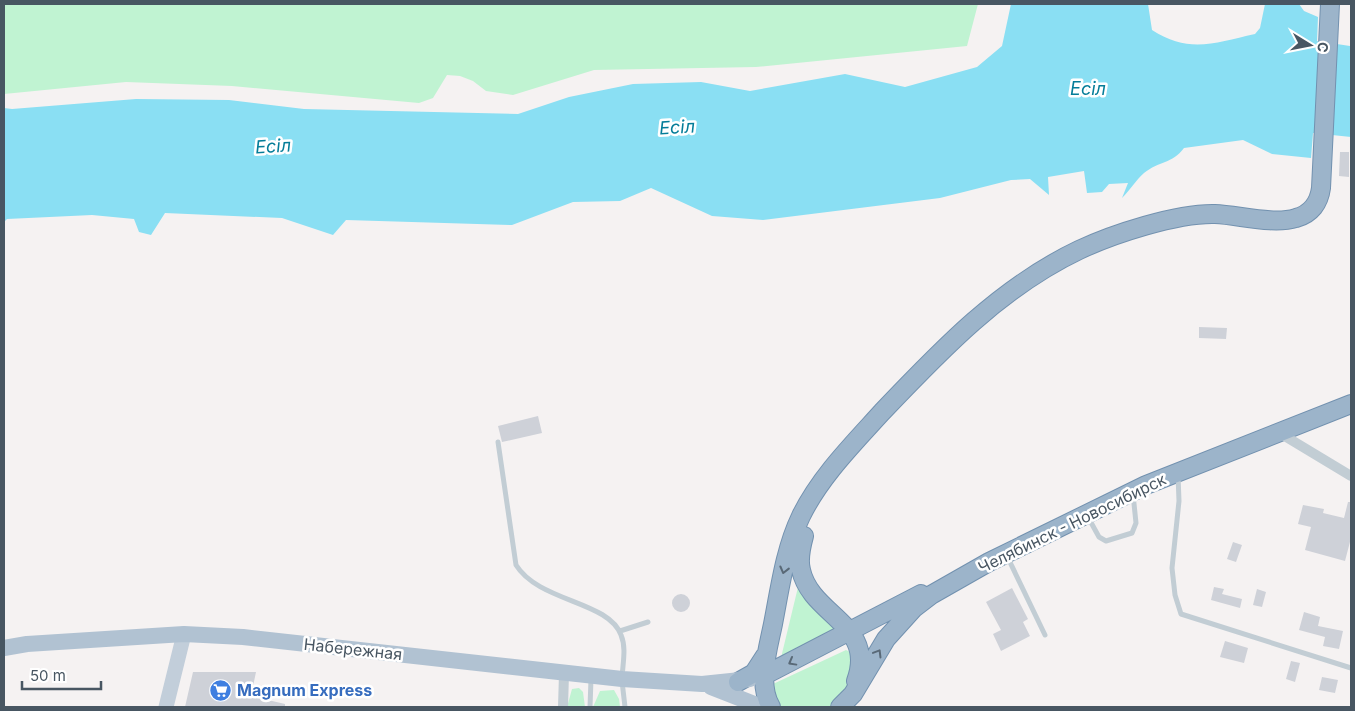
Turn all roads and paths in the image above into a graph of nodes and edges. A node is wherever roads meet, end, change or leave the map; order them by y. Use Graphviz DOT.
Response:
graph roads {
  1 [pos="1330,4"];
  2 [pos="1038,273"];
  3 [pos="1351,404"];
  4 [pos="1278,432"];
  5 [pos="498,442"];
  6 [pos="1178,472"];
  7 [pos="1351,476"];
  8 [pos="1132,491"];
  9 [pos="1086,513"];
  10 [pos="1006,554"];
  11 [pos="989,562"];
  12 [pos="648,622"];
  13 [pos="620,631"];
  14 [pos="850,631"];
  15 [pos="184,634"];
  16 [pos="1045,635"];
  17 [pos="770,642"];
  18 [pos="820,647"];
  19 [pos="4,648"];
  20 [pos="860,660"];
  21 [pos="1351,668"];
  22 [pos="564,674"];
  23 [pos="765,675"];
  24 [pos="591,676"];
  25 [pos="622,680"];
  26 [pos="738,682"];
  27 [pos="702,684"];
  28 [pos="844,704"];
  29 [pos="166,707"];
  30 [pos="563,707"];
  31 [pos="590,707"];
  32 [pos="625,707"];
  33 [pos="762,707"];
  34 [pos="771,707"];
  1 -- 2 [label="highway"];
  2 -- 14 [label="highway"];
  2 -- 17 [label="highway, one-way"];
  3 -- 4 [label="highway, Челябинск - Новосибирск"];
  4 -- 6 [label="highway, Челябинск - Новосибирск"];
  4 -- 7 [label="street"];
  5 -- 13 [label="lane"];
  6 -- 8 [label="highway, Челябинск - Новосибирск"];
  6 -- 21 [label="lane"];
  8 -- 9 [label="highway, Челябинск - Новосибирск"];
  8 -- 9 [label="lane"];
  9 -- 10 [label="highway, Челябинск - Новосибирск"];
  10 -- 11 [label="highway, Челябинск - Новосибирск"];
  10 -- 16 [label="lane"];
  11 -- 14 [label="highway"];
  28 -- 11 [label="highway, Челябинск - Новосибирск, one-way"];
  12 -- 13 [label="lane"];
  13 -- 25 [label="lane"];
  14 -- 18 [label="highway"];
  14 -- 20 [label="highway"];
  15 -- 19 [label="main road, Набережная"];
  15 -- 22 [label="main road, Набережная"];
  15 -- 29 [label="main road"];
  17 -- 23 [label="highway"];
  17 -- 26 [label="highway"];
  18 -- 20 [label="highway"];
  18 -- 23 [label="highway, one-way"];
  20 -- 28 [label="highway"];
  22 -- 24 [label="main road, Набережная"];
  22 -- 30 [label="street"];
  23 -- 26 [label="main road, Набережная"];
  23 -- 34 [label="highway"];
  24 -- 25 [label="main road, Набережная"];
  24 -- 31 [label="lane"];
  25 -- 27 [label="main road, Набережная"];
  25 -- 32 [label="lane"];
  26 -- 27 [label="main road, Набережная"];
  27 -- 33 [label="main road, Набережная"];
}
